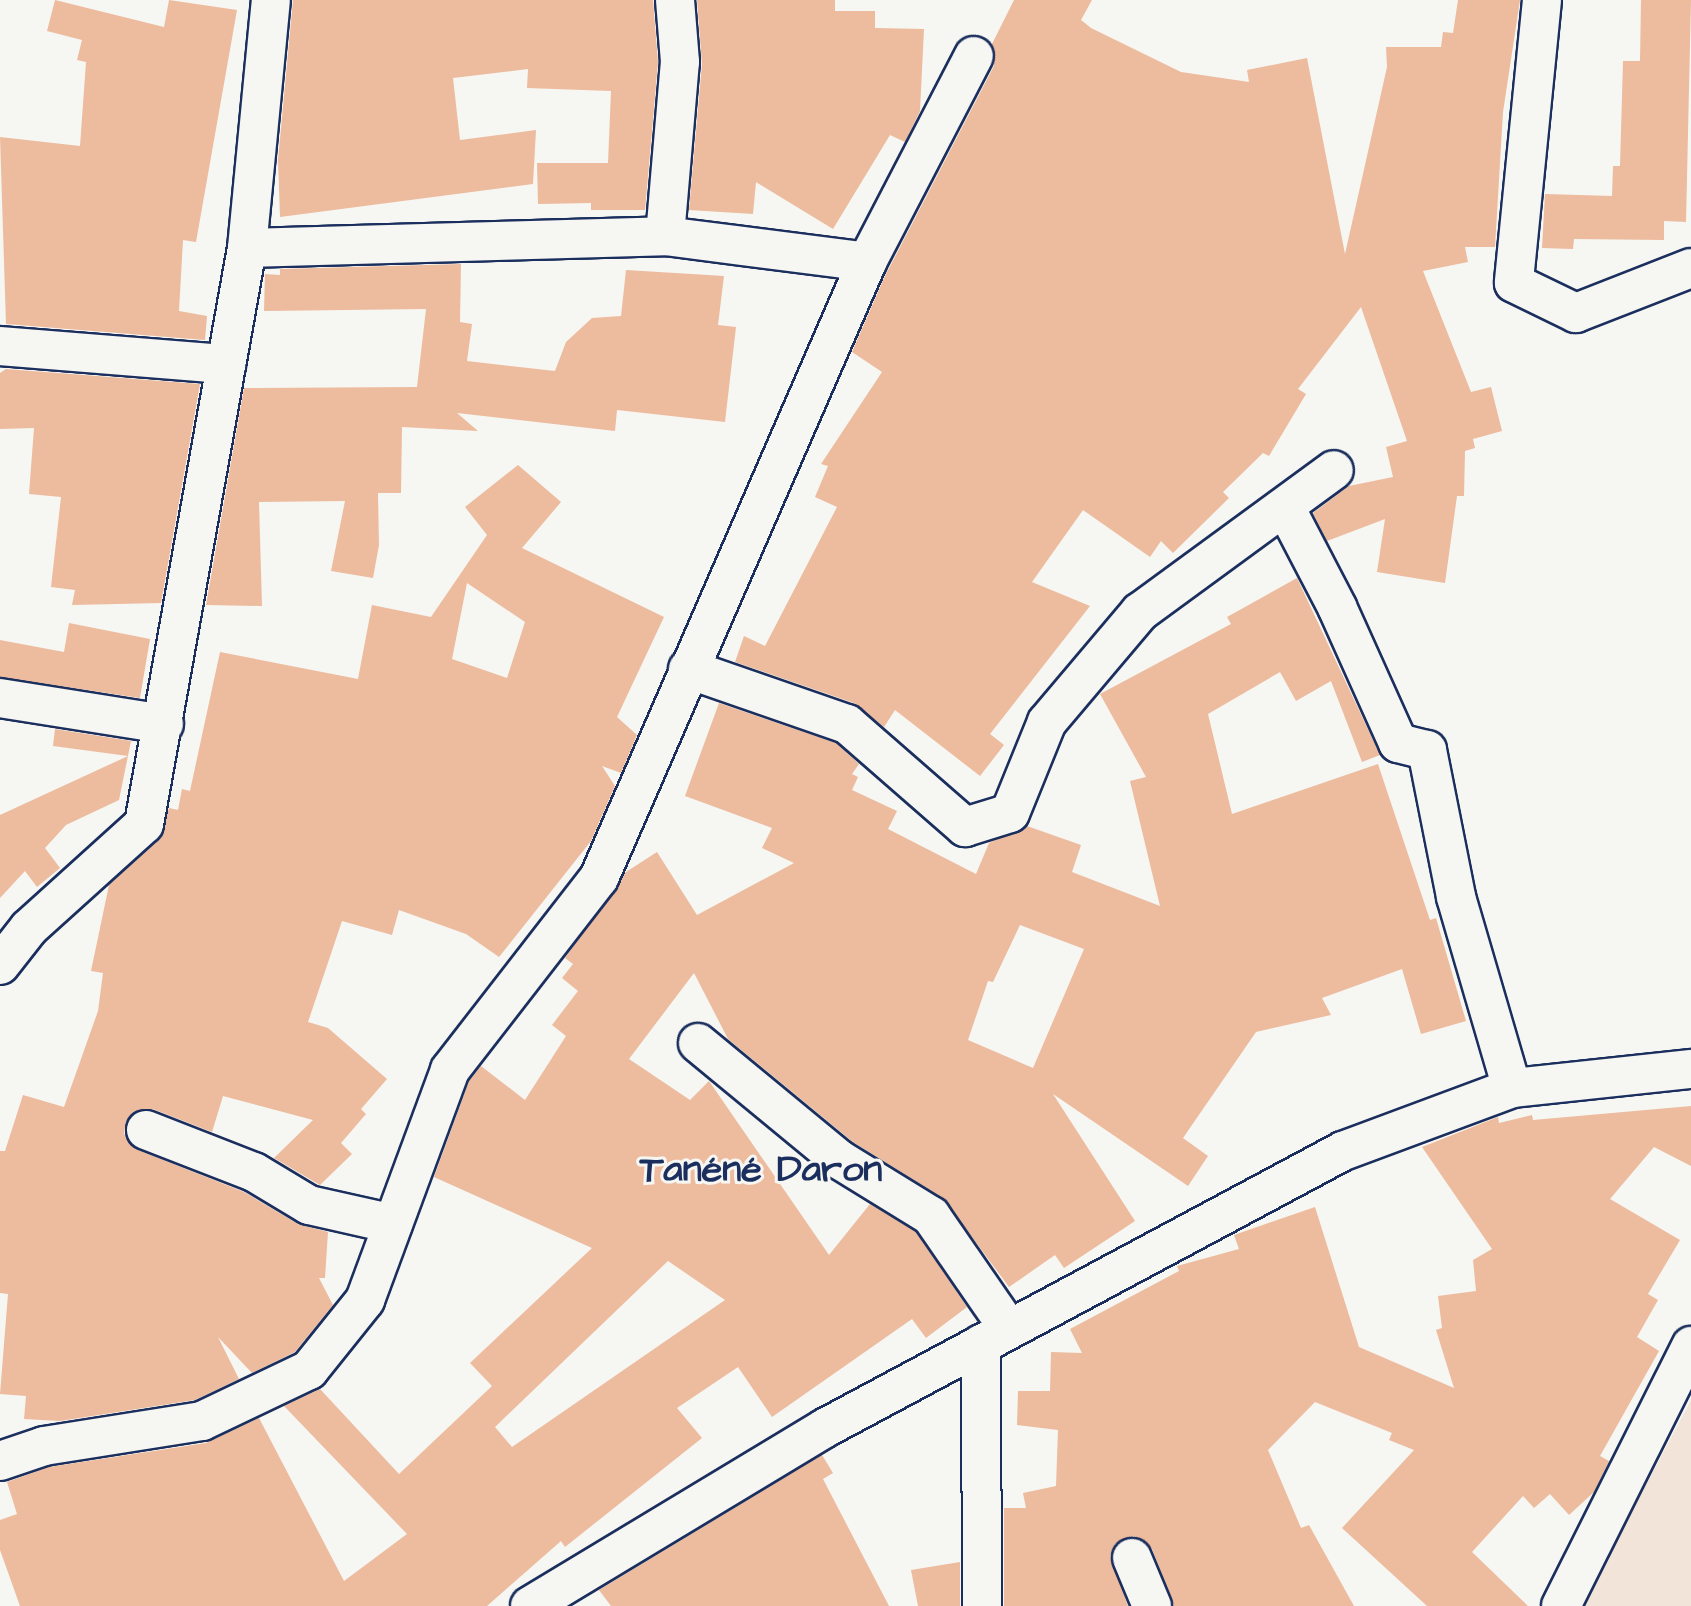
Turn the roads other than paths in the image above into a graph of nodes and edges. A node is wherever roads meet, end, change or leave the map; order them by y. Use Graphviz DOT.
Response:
graph roads {
  1 [pos="271,0"];
  2 [pos="675,0"];
  3 [pos="1542,0"];
  4 [pos="974,56"];
  5 [pos="665,236"];
  6 [pos="247,248"];
  7 [pos="867,262"];
  8 [pos="1691,268"];
  9 [pos="0,346"];
  10 [pos="226,364"];
  11 [pos="1334,470"];
  12 [pos="1285,507"];
  13 [pos="688,669"];
  14 [pos="0,698"];
  15 [pos="164,724"];
  16 [pos="0,965"];
  17 [pos="698,1043"];
  18 [pos="1691,1069"];
  19 [pos="1512,1088"];
  20 [pos="146,1130"];
  21 [pos="393,1224"];
  22 [pos="995,1337"];
  23 [pos="1691,1346"];
  24 [pos="0,1461"];
  25 [pos="1132,1558"];
  26 [pos="530,1606"];
  27 [pos="982,1606"];
  28 [pos="1152,1606"];
  29 [pos="1561,1606"];
  1 -- 6 [label="street"];
  2 -- 5 [label="street"];
  3 -- 8 [label="street"];
  4 -- 7 [label="street"];
  5 -- 6 [label="street"];
  5 -- 7 [label="street"];
  6 -- 10 [label="street"];
  7 -- 13 [label="street"];
  9 -- 10 [label="street"];
  10 -- 15 [label="street"];
  11 -- 12 [label="street"];
  12 -- 13 [label="street"];
  12 -- 19 [label="street"];
  13 -- 21 [label="street"];
  14 -- 15 [label="street"];
  15 -- 16 [label="street"];
  17 -- 22 [label="street"];
  18 -- 19 [label="street"];
  19 -- 22 [label="street"];
  20 -- 21 [label="street"];
  21 -- 24 [label="street"];
  22 -- 26 [label="street"];
  22 -- 27 [label="street"];
  23 -- 29 [label="street"];
  25 -- 28 [label="street"];
}
